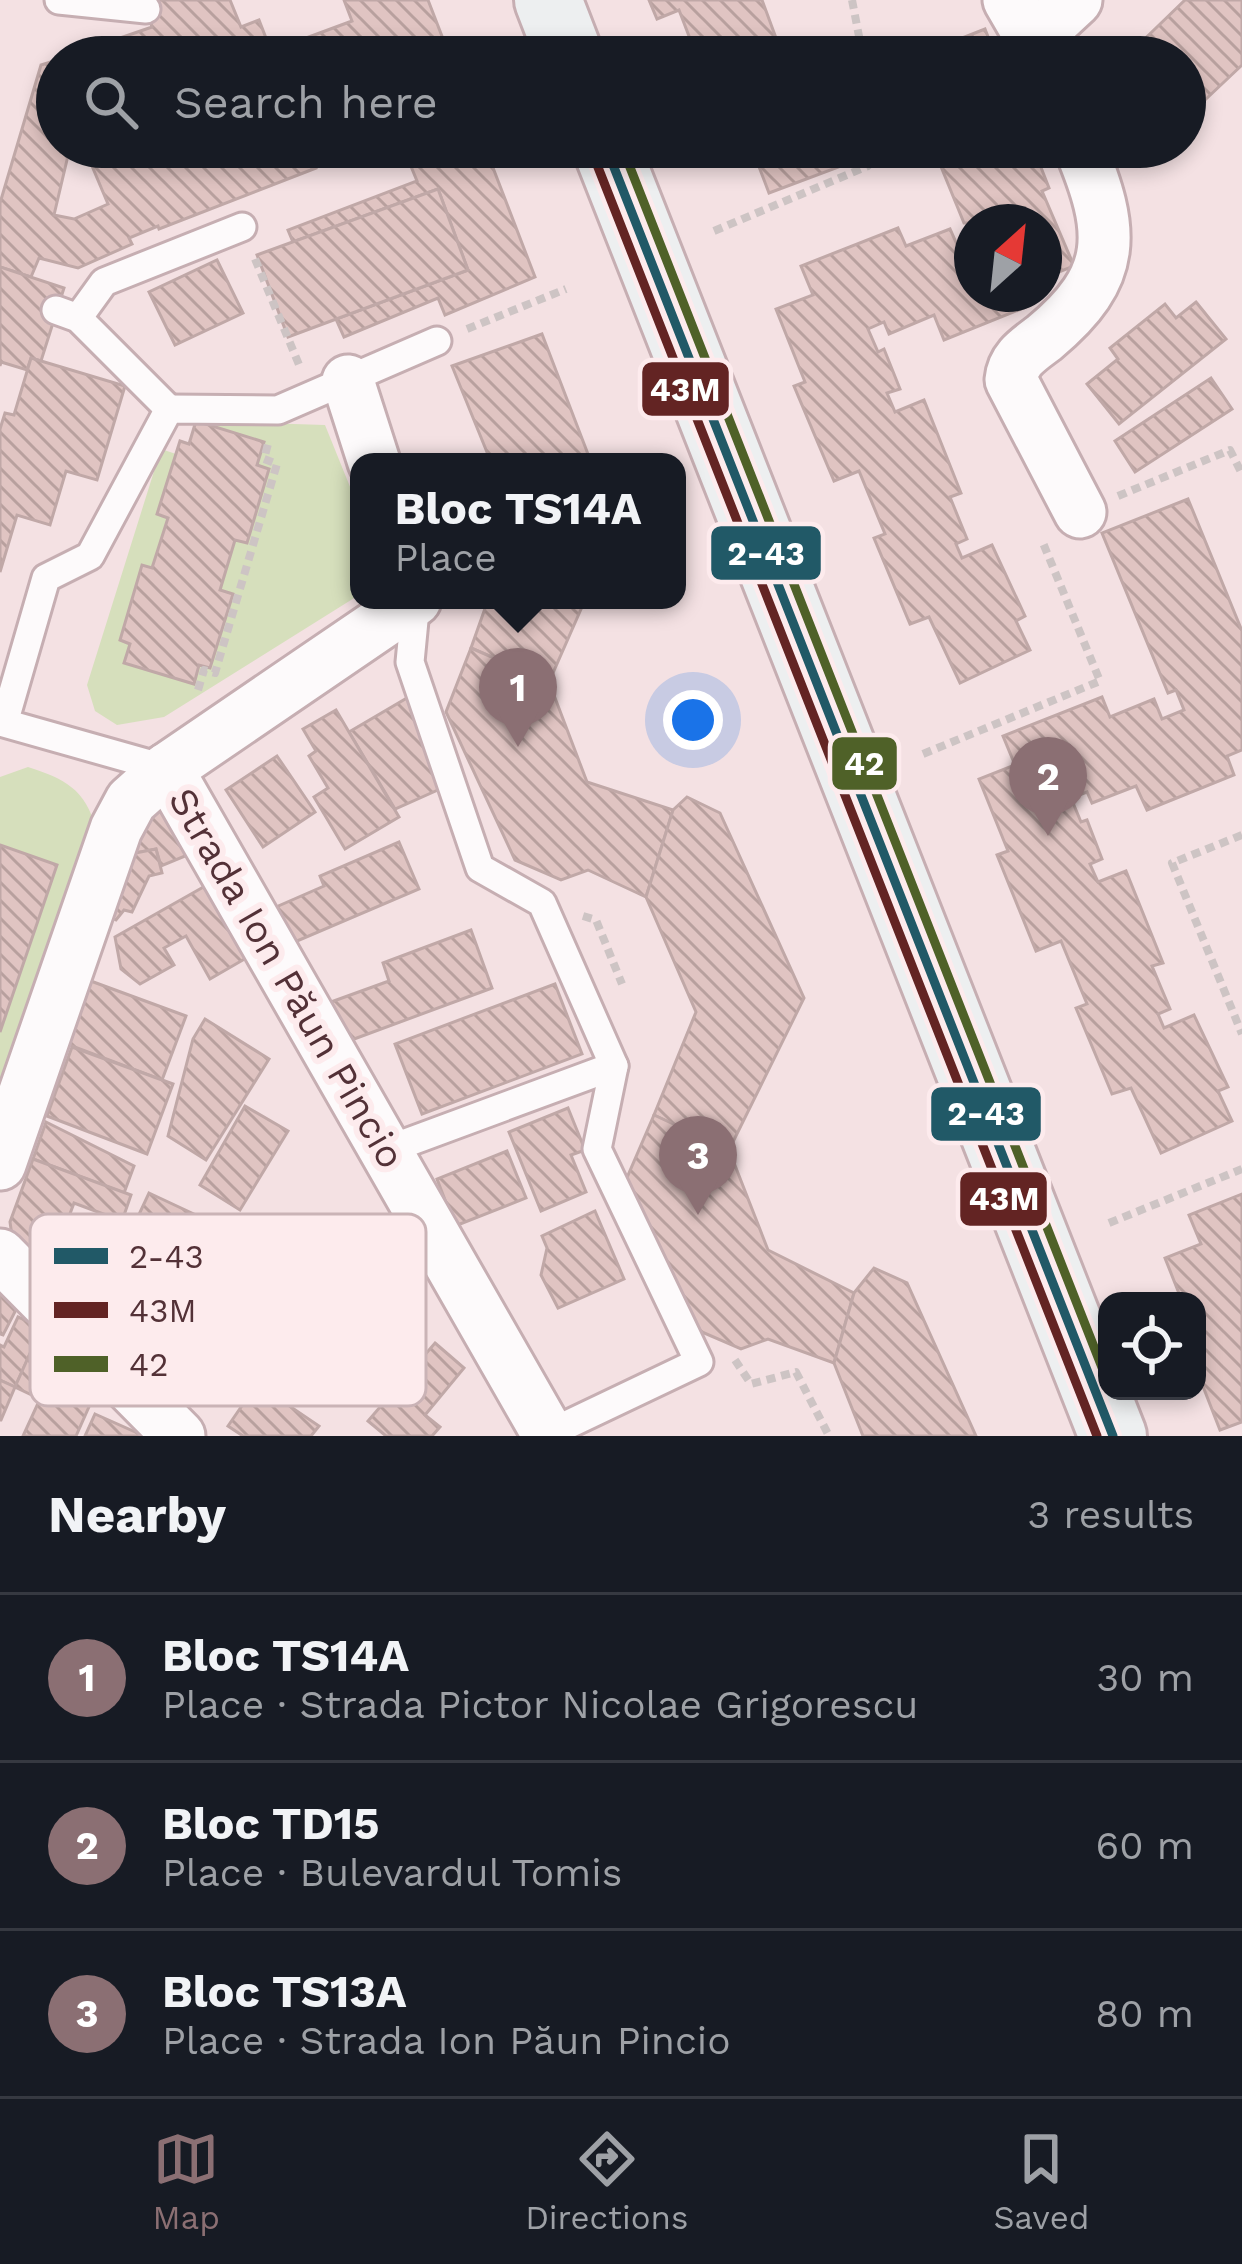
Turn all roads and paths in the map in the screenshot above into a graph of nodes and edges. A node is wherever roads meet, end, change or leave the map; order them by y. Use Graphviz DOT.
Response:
graph roads {
  1 [pos="59,0"];
  2 [pos="548,0"];
  3 [pos="852,0"];
  4 [pos="1076,0"];
  5 [pos="146,9"];
  6 [pos="1028,32"];
  7 [pos="562,36"];
  8 [pos="859,36"];
  9 [pos="614,168"];
  10 [pos="863,168"];
  11 [pos="1089,168"];
  12 [pos="242,227"];
  13 [pos="714,231"];
  14 [pos="566,289"];
  15 [pos="437,341"];
  16 [pos="330,388"];
  17 [pos="169,409"];
  18 [pos="278,410"];
  19 [pos="369,453"];
  20 [pos="1242,474"];
  21 [pos="1079,512"];
  22 [pos="403,609"];
  23 [pos="415,609"];
  24 [pos="219,734"];
  25 [pos="922,754"];
  26 [pos="167,770"];
  27 [pos="1242,835"];
  28 [pos="1242,1034"];
  29 [pos="614,1066"];
  30 [pos="387,1150"];
  31 [pos="0,1164"];
  32 [pos="1242,1169"];
  33 [pos="423,1214"];
  34 [pos="426,1219"];
  35 [pos="1109,1223"];
  36 [pos="0,1255"];
  37 [pos="30,1285"];
  38 [pos="699,1362"];
  39 [pos="149,1406"];
  40 [pos="549,1435"];
  41 [pos="179,1436"];
  42 [pos="830,1436"];
  43 [pos="1113,1436"];
  1 -- 5 [label="lane"];
  2 -- 7 [label="main road"];
  3 -- 8 [label="path"];
  4 -- 6 [label="street"];
  9 -- 43 [label="main road"];
  10 -- 13 [label="path"];
  11 -- 21 [label="street"];
  12 -- 16 [label="path"];
  12 -- 17 [label="lane"];
  14 -- 15 [label="path"];
  15 -- 16 [label="lane"];
  16 -- 18 [label="lane"];
  16 -- 19 [label="street"];
  17 -- 18 [label="lane"];
  17 -- 26 [label="lane"];
  18 -- 24 [label="path"];
  20 -- 21 [label="path"];
  21 -- 25 [label="path"];
  22 -- 24 [label="street"];
  23 -- 29 [label="lane"];
  24 -- 26 [label="street"];
  26 -- 30 [label="street, Strada Ion Păun Pincio"];
  26 -- 31 [label="street"];
  27 -- 28 [label="path"];
  29 -- 30 [label="lane"];
  29 -- 38 [label="lane"];
  30 -- 33 [label="street, Strada Ion Păun Pincio"];
  32 -- 35 [label="path"];
  34 -- 40 [label="street, Strada Ion Păun Pincio"];
  36 -- 37 [label="street"];
  38 -- 40 [label="lane"];
  38 -- 42 [label="path"];
  39 -- 41 [label="street"];
}
